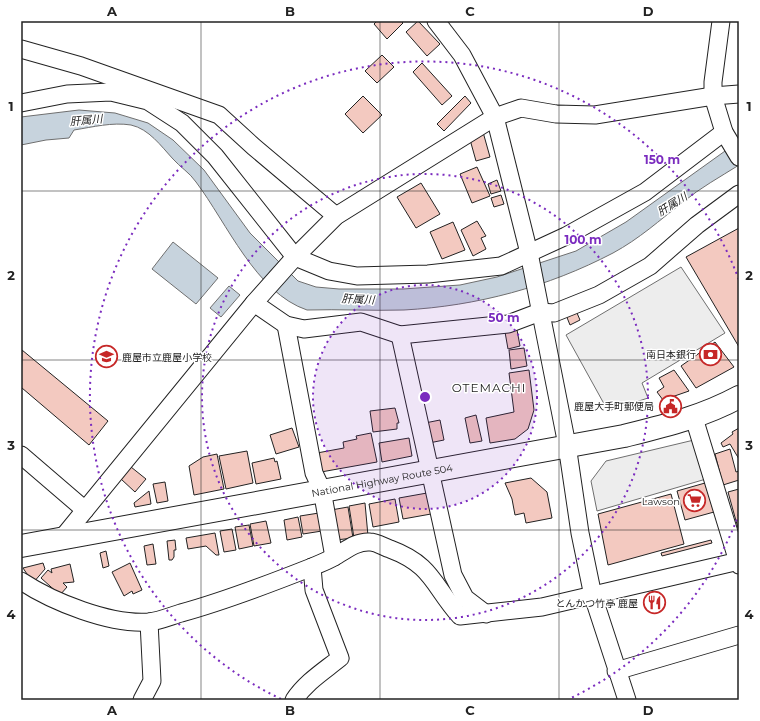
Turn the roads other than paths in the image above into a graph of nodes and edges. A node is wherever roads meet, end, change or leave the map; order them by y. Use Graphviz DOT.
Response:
graph roads {
  1 [pos="436,21"];
  2 [pos="721,21"];
  3 [pos="21,48"];
  4 [pos="739,94"];
  5 [pos="713,96"];
  6 [pos="21,103"];
  7 [pos="495,117"];
  8 [pos="726,135"];
  9 [pos="739,157"];
  10 [pos="739,194"];
  11 [pos="336,216"];
  12 [pos="530,253"];
  13 [pos="295,257"];
  14 [pos="254,303"];
  15 [pos="540,312"];
  16 [pos="286,325"];
  17 [pos="400,335"];
  18 [pos="739,397"];
  19 [pos="694,418"];
  20 [pos="567,445"];
  21 [pos="21,455"];
  22 [pos="430,470"];
  23 [pos="322,490"];
  24 [pos="85,510"];
  25 [pos="63,537"];
  26 [pos="21,546"];
  27 [pos="334,558"];
  28 [pos="739,562"];
  29 [pos="312,567"];
  30 [pos="21,581"];
  31 [pos="593,596"];
  32 [pos="486,614"];
  33 [pos="149,622"];
  34 [pos="739,635"];
  35 [pos="616,670"];
  36 [pos="142,700"];
  37 [pos="294,700"];
  38 [pos="627,700"];
  1 -- 7 [label="street"];
  2 -- 5 [label="street"];
  3 -- 11 [label="street"];
  4 -- 5 [label="street"];
  5 -- 7 [label="street"];
  5 -- 8 [label="street"];
  6 -- 13 [label="street"];
  7 -- 11 [label="street"];
  7 -- 12 [label="street"];
  8 -- 9 [label="street"];
  8 -- 12 [label="street"];
  10 -- 15 [label="street"];
  11 -- 13 [label="street"];
  12 -- 13 [label="street"];
  12 -- 15 [label="street"];
  13 -- 14 [label="street"];
  14 -- 16 [label="street"];
  14 -- 24 [label="street"];
  15 -- 17 [label="street"];
  15 -- 20 [label="street"];
  16 -- 17 [label="street"];
  16 -- 23 [label="street"];
  17 -- 22 [label="street"];
  18 -- 19 [label="highway, National Highway Route 504"];
  19 -- 20 [label="highway, National Highway Route 504"];
  19 -- 28 [label="street"];
  20 -- 22 [label="highway, National Highway Route 504"];
  20 -- 31 [label="street"];
  21 -- 24 [label="street"];
  22 -- 23 [label="highway, National Highway Route 504"];
  22 -- 32 [label="street"];
  23 -- 25 [label="highway, National Highway Route 504"];
  23 -- 27 [label="street"];
  24 -- 25 [label="street"];
  25 -- 26 [label="highway, National Highway Route 504"];
  27 -- 29 [label="street"];
  27 -- 32 [label="street"];
  28 -- 31 [label="street"];
  29 -- 33 [label="street"];
  29 -- 37 [label="street"];
  30 -- 33 [label="street"];
  31 -- 32 [label="street"];
  31 -- 35 [label="street"];
  33 -- 36 [label="street"];
  34 -- 35 [label="street"];
  35 -- 38 [label="street"];
}
